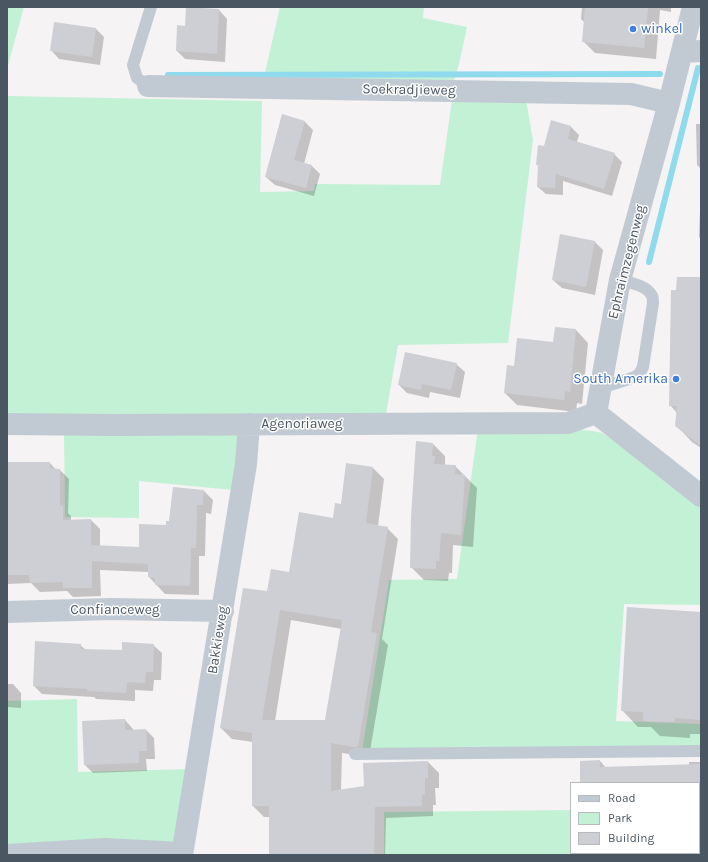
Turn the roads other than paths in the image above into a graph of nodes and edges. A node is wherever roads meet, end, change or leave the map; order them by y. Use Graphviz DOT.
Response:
graph roads {
  1 [pos="151,7"];
  2 [pos="693,7"];
  3 [pos="692,52"];
  4 [pos="148,86"];
  5 [pos="669,103"];
  6 [pos="620,280"];
  7 [pos="601,388"];
  8 [pos="596,413"];
  9 [pos="7,424"];
  10 [pos="249,424"];
  11 [pos="701,496"];
  12 [pos="223,611"];
  13 [pos="7,612"];
  14 [pos="701,751"];
  15 [pos="355,754"];
  16 [pos="182,854"];
  17 [pos="7,855"];
  1 -- 4 [label="lane"];
  2 -- 3 [label="street, Ephraimzegenweg"];
  3 -- 5 [label="street, Ephraimzegenweg"];
  4 -- 5 [label="street, Soekradjieweg"];
  5 -- 6 [label="street, Ephraimzegenweg"];
  6 -- 7 [label="street, Ephraimzegenweg"];
  6 -- 7 [label="lane"];
  7 -- 8 [label="street, Ephraimzegenweg"];
  8 -- 10 [label="street, Agenoriaweg"];
  8 -- 11 [label="street"];
  9 -- 10 [label="street, Agenoriaweg"];
  10 -- 12 [label="street, Bakkieweg"];
  12 -- 13 [label="street, Confianceweg"];
  12 -- 16 [label="street, Bakkieweg"];
  14 -- 15 [label="lane"];
  16 -- 17 [label="street"];
}
